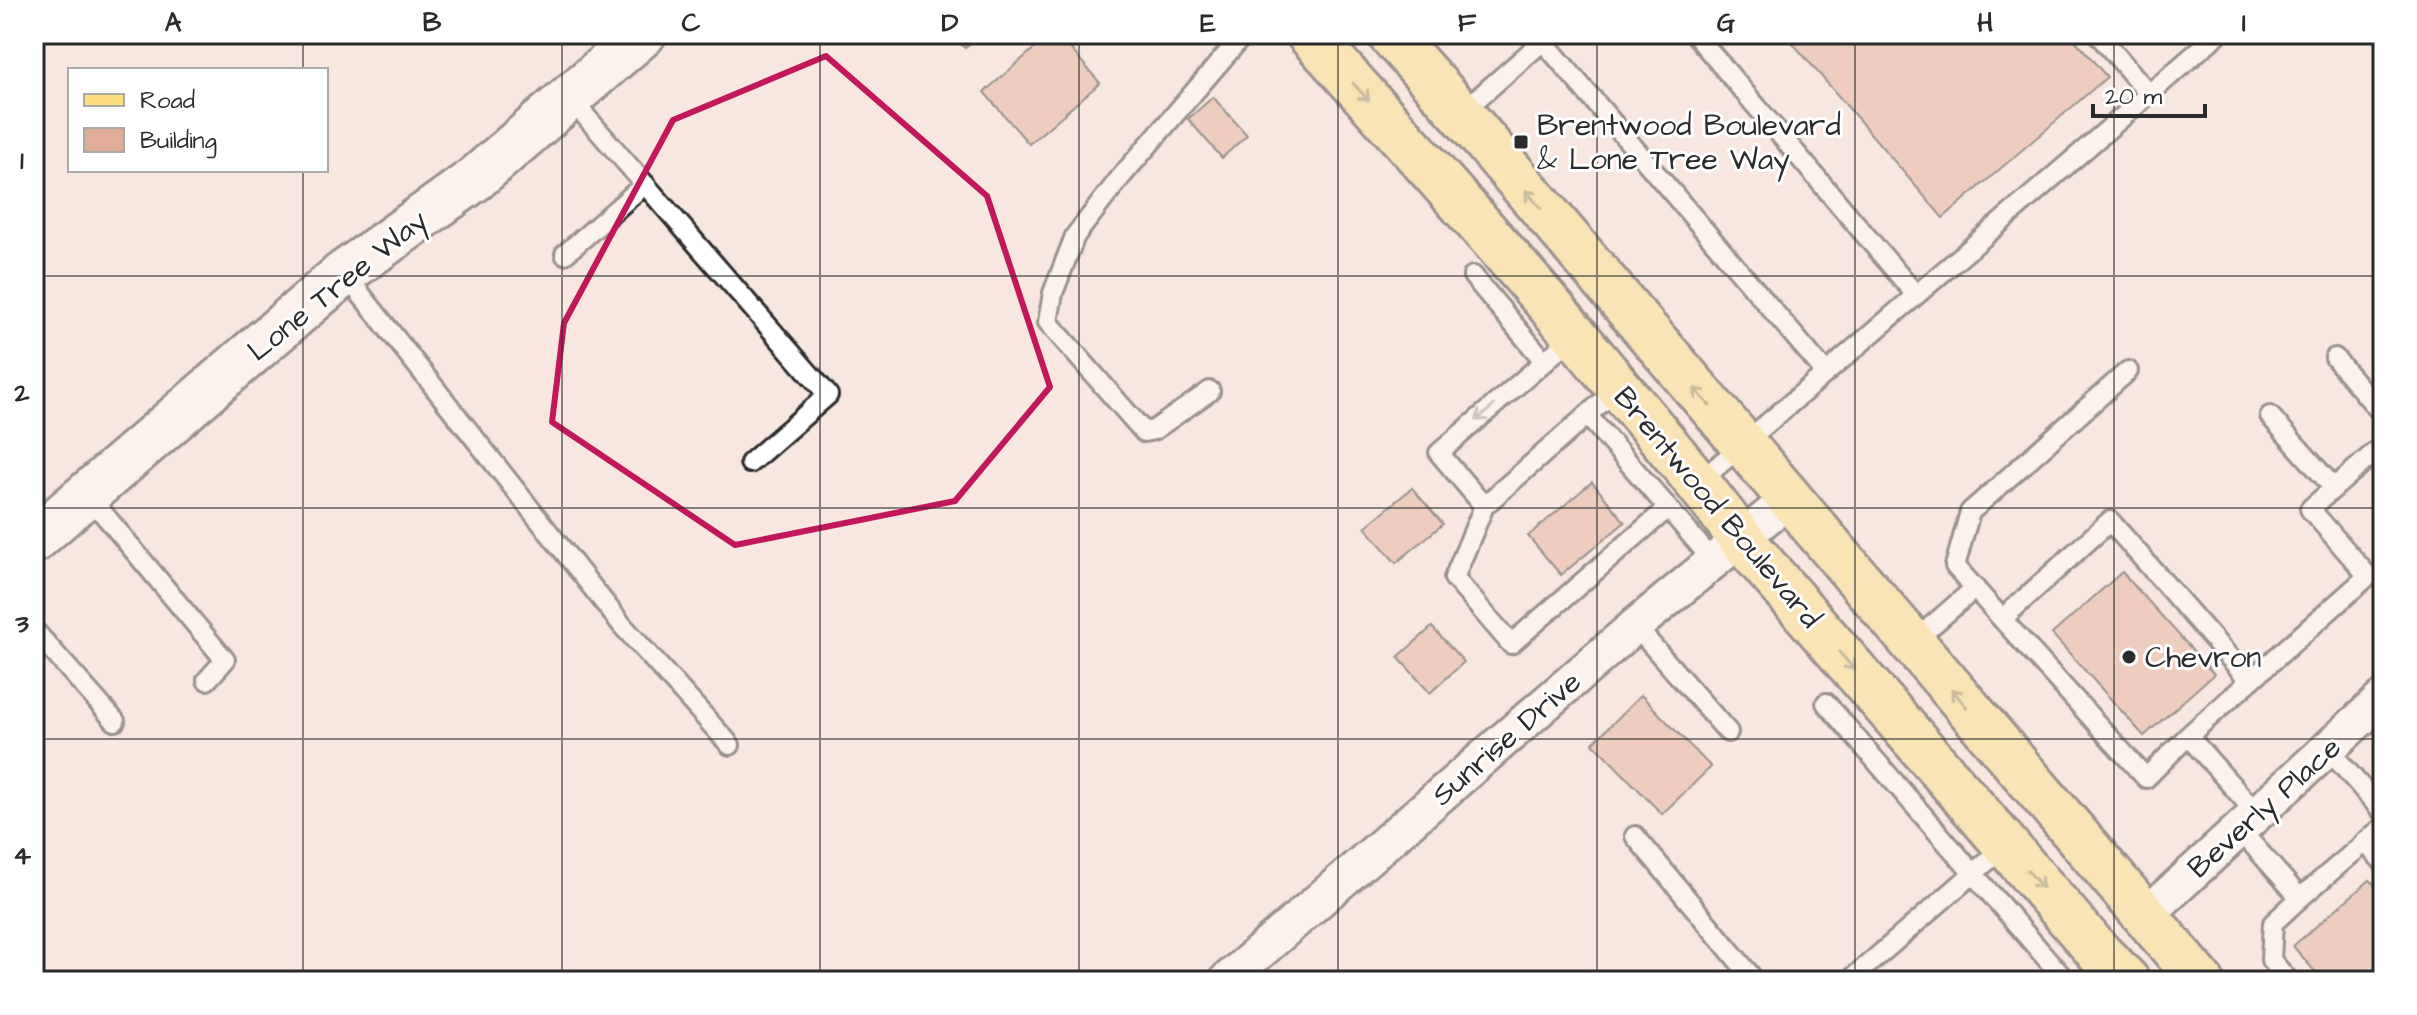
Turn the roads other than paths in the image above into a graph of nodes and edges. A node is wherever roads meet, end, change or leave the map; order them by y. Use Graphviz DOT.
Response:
graph roads {
  1 [pos="643,34"];
  2 [pos="1244,34"];
  3 [pos="1309,34"];
  4 [pos="1390,34"];
  5 [pos="1695,34"];
  6 [pos="2098,34"];
  7 [pos="2218,34"];
  8 [pos="2149,94"];
  9 [pos="569,97"];
  10 [pos="1461,113"];
  11 [pos="645,184"];
  12 [pos="565,254"];
  13 [pos="344,273"];
  14 [pos="1473,276"];
  15 [pos="1916,295"];
  16 [pos="1560,348"];
  17 [pos="2335,358"];
  18 [pos="2128,371"];
  19 [pos="1826,373"];
  20 [pos="1210,391"];
  21 [pos="1603,401"];
  22 [pos="2383,415"];
  23 [pos="2270,416"];
  24 [pos="1742,445"];
  25 [pos="2383,445"];
  26 [pos="750,463"];
  27 [pos="2334,488"];
  28 [pos="87,494"];
  29 [pos="1684,495"];
  30 [pos="1789,499"];
  31 [pos="1484,506"];
  32 [pos="34,540"];
  33 [pos="1727,550"];
  34 [pos="1975,588"];
  35 [pos="2002,619"];
  36 [pos="1635,626"];
  37 [pos="34,630"];
  38 [pos="1912,643"];
  39 [pos="207,680"];
  40 [pos="2250,681"];
  41 [pos="2383,698"];
  42 [pos="1826,703"];
  43 [pos="115,721"];
  44 [pos="1728,732"];
  45 [pos="2188,736"];
  46 [pos="730,745"];
  47 [pos="2328,749"];
  48 [pos="2383,812"];
  49 [pos="2248,822"];
  50 [pos="2383,827"];
  51 [pos="1635,836"];
  52 [pos="2365,842"];
  53 [pos="2006,845"];
  54 [pos="2383,862"];
  55 [pos="1973,873"];
  56 [pos="2300,898"];
  57 [pos="2144,917"];
  58 [pos="1226,981"];
  59 [pos="1755,981"];
  60 [pos="1849,981"];
  61 [pos="2066,981"];
  62 [pos="2127,981"];
  63 [pos="2201,981"];
  64 [pos="2289,981"];
  1 -- 9 [label="main road, Lone Tree Way"];
  2 -- 20 [label="lane"];
  3 -- 16 [label="main road, Brentwood Boulevard, one-way"];
  4 -- 10 [label="main road, Brentwood Boulevard"];
  5 -- 15 [label="lane"];
  6 -- 8 [label="lane"];
  7 -- 8 [label="lane"];
  8 -- 15 [label="lane"];
  9 -- 11 [label="lane"];
  9 -- 13 [label="main road, Lone Tree Way"];
  10 -- 19 [label="lane"];
  24 -- 10 [label="main road, Brentwood Boulevard, one-way"];
  11 -- 12 [label="lane"];
  11 -- 26 [label="lane"];
  13 -- 28 [label="main road, Lone Tree Way"];
  13 -- 46 [label="lane"];
  14 -- 16 [label="lane"];
  15 -- 19 [label="lane"];
  16 -- 21 [label="main road, Brentwood Boulevard"];
  16 -- 31 [label="lane, one-way"];
  17 -- 22 [label="lane"];
  18 -- 34 [label="lane"];
  19 -- 24 [label="lane"];
  21 -- 29 [label="main road, Brentwood Boulevard"];
  21 -- 31 [label="lane"];
  23 -- 27 [label="lane"];
  24 -- 29 [label="lane"];
  24 -- 30 [label="main road, Brentwood Boulevard"];
  25 -- 27 [label="lane"];
  27 -- 40 [label="lane"];
  28 -- 32 [label="main road, Lone Tree Way"];
  28 -- 39 [label="lane"];
  29 -- 31 [label="lane"];
  29 -- 33 [label="main road, Brentwood Boulevard"];
  30 -- 33 [label="street, Sunrise Drive"];
  30 -- 38 [label="main road, Brentwood Boulevard"];
  33 -- 36 [label="street, Sunrise Drive"];
  33 -- 53 [label="main road, Brentwood Boulevard, one-way"];
  34 -- 35 [label="lane"];
  34 -- 38 [label="lane"];
  35 -- 40 [label="lane"];
  35 -- 45 [label="lane"];
  36 -- 44 [label="lane"];
  36 -- 58 [label="street, Sunrise Drive"];
  37 -- 43 [label="lane"];
  57 -- 38 [label="main road, Brentwood Boulevard, one-way"];
  40 -- 45 [label="lane"];
  41 -- 47 [label="street, Beverly Place"];
  42 -- 55 [label="lane"];
  45 -- 49 [label="lane"];
  47 -- 48 [label="lane"];
  47 -- 49 [label="street, Beverly Place"];
  49 -- 56 [label="lane"];
  49 -- 57 [label="street, Beverly Place"];
  50 -- 52 [label="lane"];
  51 -- 59 [label="lane"];
  52 -- 54 [label="lane"];
  52 -- 56 [label="lane"];
  53 -- 55 [label="lane"];
  53 -- 62 [label="main road, Brentwood Boulevard, one-way"];
  55 -- 60 [label="lane"];
  55 -- 61 [label="lane"];
  56 -- 64 [label="lane"];
  57 -- 63 [label="main road, Brentwood Boulevard"];
}
